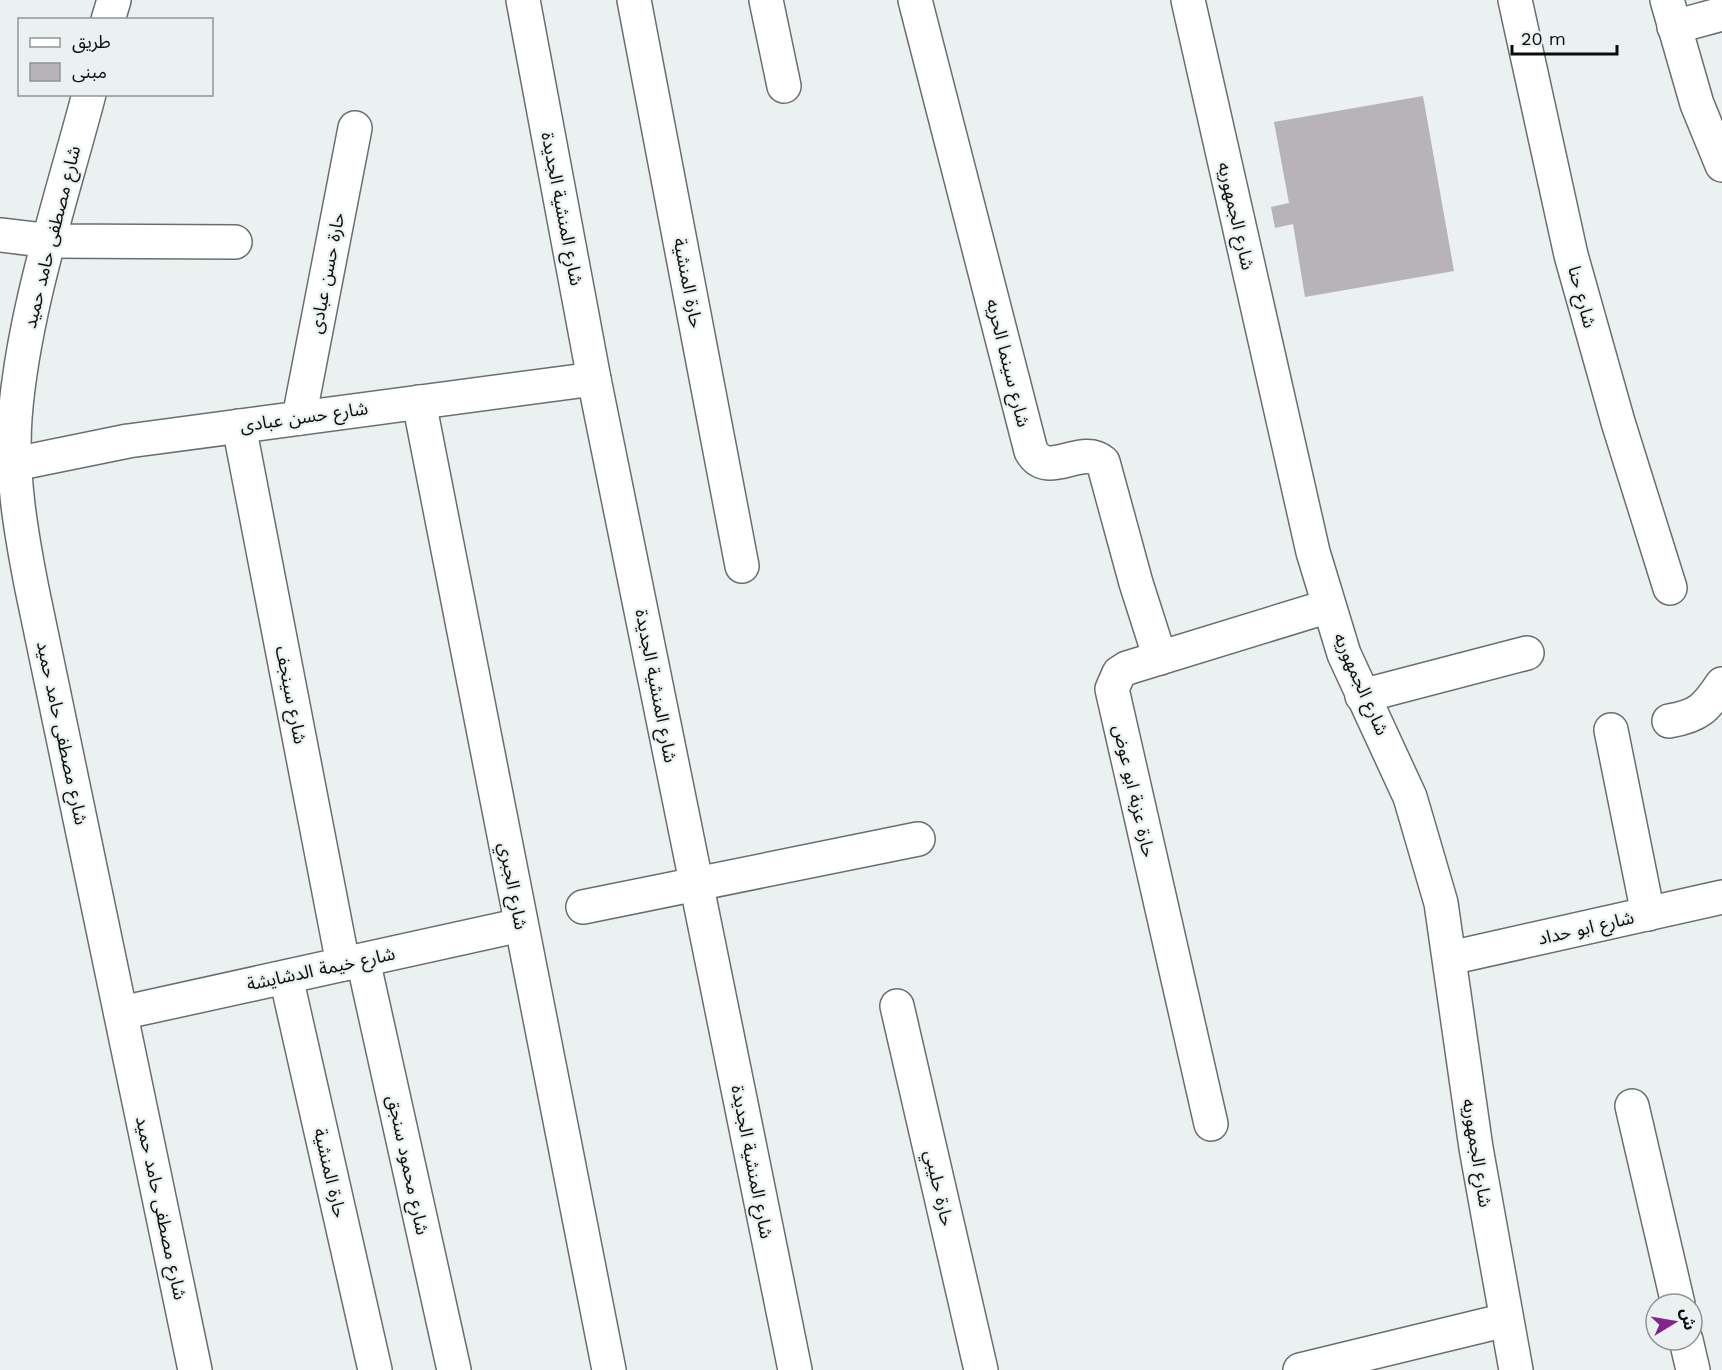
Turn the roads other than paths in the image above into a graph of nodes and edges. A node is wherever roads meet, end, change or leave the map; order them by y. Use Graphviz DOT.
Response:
graph roads {
  1 [pos="114,0"];
  2 [pos="523,0"];
  3 [pos="634,0"];
  4 [pos="766,0"];
  5 [pos="915,0"];
  6 [pos="1188,0"];
  7 [pos="1515,0"];
  8 [pos="1671,14"];
  9 [pos="1722,14"];
  10 [pos="109,18"];
  11 [pos="784,86"];
  12 [pos="88,96"];
  13 [pos="354,128"];
  14 [pos="1722,165"];
  15 [pos="0,235"];
  16 [pos="51,241"];
  17 [pos="235,242"];
  18 [pos="594,379"];
  19 [pos="418,402"];
  20 [pos="299,418"];
  21 [pos="239,426"];
  22 [pos="7,465"];
  23 [pos="742,567"];
  24 [pos="1670,588"];
  25 [pos="1329,606"];
  26 [pos="1527,652"];
  27 [pos="1160,658"];
  28 [pos="1722,684"];
  29 [pos="1362,696"];
  30 [pos="1669,721"];
  31 [pos="1611,730"];
  32 [pos="918,839"];
  33 [pos="696,884"];
  34 [pos="1722,897"];
  35 [pos="583,907"];
  36 [pos="1648,914"];
  37 [pos="521,925"];
  38 [pos="1450,958"];
  39 [pos="353,962"];
  40 [pos="286,977"];
  41 [pos="897,1006"];
  42 [pos="120,1013"];
  43 [pos="1632,1106"];
  44 [pos="1211,1124"];
  45 [pos="1675,1292"];
  46 [pos="1506,1320"];
  47 [pos="1689,1352"];
  48 [pos="195,1370"];
  49 [pos="375,1370"];
  50 [pos="454,1370"];
  51 [pos="609,1370"];
  52 [pos="795,1370"];
  53 [pos="981,1370"];
  54 [pos="1300,1370"];
  55 [pos="1516,1370"];
  56 [pos="1693,1370"];
  1 -- 10 [label="street"];
  2 -- 18 [label="street, شارع المنشية الجديدة"];
  3 -- 23 [label="street, حارة المنشية"];
  4 -- 11 [label="street"];
  5 -- 27 [label="street, شارع سينما الحريه"];
  6 -- 25 [label="street, شارع الجمهوريه"];
  7 -- 24 [label="street, شارع حنا"];
  8 -- 9 [label="street"];
  8 -- 14 [label="street"];
  12 -- 16 [label="street, شارع مصطفى حامد حميد"];
  13 -- 20 [label="street, حارة حسن عبادى"];
  15 -- 16 [label="street"];
  16 -- 17 [label="street"];
  16 -- 22 [label="street, شارع مصطفى حامد حميد"];
  18 -- 19 [label="street, شارع حسن عبادى"];
  18 -- 33 [label="street, شارع المنشية الجديدة"];
  19 -- 20 [label="street, شارع حسن عبادى"];
  19 -- 37 [label="street, شارع الجبري"];
  20 -- 21 [label="street, شارع حسن عبادى"];
  21 -- 22 [label="street, شارع حسن عبادى"];
  21 -- 39 [label="street, شارع سينجف"];
  22 -- 42 [label="street, شارع مصطفى حامد حميد"];
  25 -- 27 [label="street, حارة عزبة ابو عوض"];
  25 -- 29 [label="street, شارع الجمهوريه"];
  26 -- 29 [label="street"];
  27 -- 44 [label="street, حارة عزبة ابو عوض"];
  28 -- 30 [label="street"];
  29 -- 38 [label="street, شارع الجمهوريه"];
  31 -- 36 [label="street"];
  32 -- 33 [label="street"];
  33 -- 35 [label="street"];
  33 -- 52 [label="street, شارع المنشية الجديدة"];
  34 -- 36 [label="street, شارع ابو حداد"];
  36 -- 38 [label="street, شارع ابو حداد"];
  37 -- 39 [label="street, شارع خيمة الدشايشة"];
  37 -- 51 [label="street, شارع الجبري"];
  38 -- 46 [label="street, شارع الجمهوريه"];
  39 -- 40 [label="street, شارع خيمة الدشايشة"];
  39 -- 50 [label="street, شارع محمود سنجق"];
  40 -- 42 [label="street, شارع خيمة الدشايشة"];
  40 -- 49 [label="street, حارة المنشية"];
  41 -- 53 [label="street, حارة حليبي"];
  42 -- 48 [label="street, شارع مصطفى حامد حميد"];
  43 -- 45 [label="street"];
  46 -- 54 [label="street"];
  46 -- 55 [label="street, شارع الجمهوريه"];
  47 -- 56 [label="street"];
}
